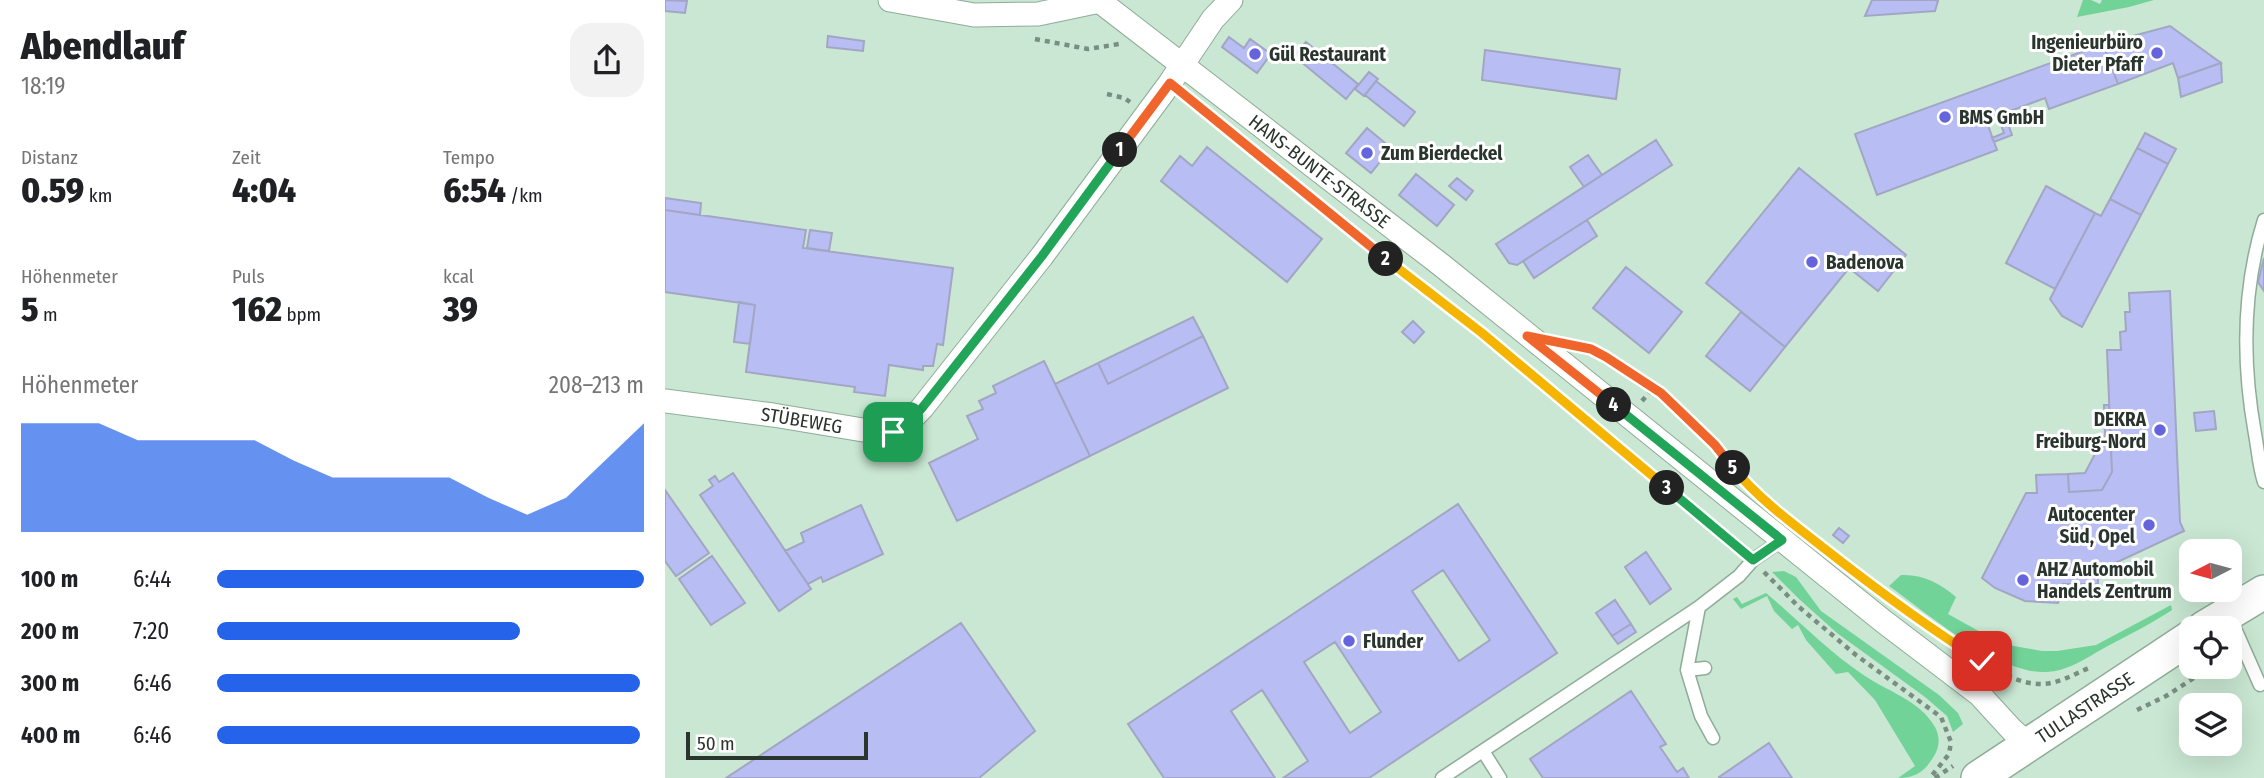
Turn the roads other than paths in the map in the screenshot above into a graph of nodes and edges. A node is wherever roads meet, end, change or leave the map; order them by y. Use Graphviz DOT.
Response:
graph roads {
  1 [pos="890,0"];
  2 [pos="1024,0"];
  3 [pos="1231,0"];
  4 [pos="1099,1"];
  5 [pos="919,3"];
  6 [pos="999,14"];
  7 [pos="1182,63"];
  8 [pos="2264,220"];
  9 [pos="665,401"];
  10 [pos="2264,482"];
  11 [pos="1782,540"];
  12 [pos="2264,592"];
  13 [pos="1699,607"];
  14 [pos="2223,616"];
  15 [pos="2179,645"];
  16 [pos="2242,658"];
  17 [pos="1705,668"];
  18 [pos="1687,670"];
  19 [pos="2260,685"];
  20 [pos="1713,738"];
  21 [pos="2028,744"];
  22 [pos="1483,751"];
  23 [pos="1967,771"];
  24 [pos="1442,778"];
  25 [pos="1500,778"];
  1 -- 5 [label="street"];
  2 -- 6 [label="street"];
  3 -- 7 [label="street, STÜBEWEG"];
  4 -- 6 [label="street"];
  4 -- 7 [label="street, HANS-BUNTE-STRASSE"];
  5 -- 6 [label="street"];
  7 -- 9 [label="street, STÜBEWEG"];
  7 -- 11 [label="street, HANS-BUNTE-STRASSE"];
  8 -- 10 [label="lane"];
  11 -- 13 [label="lane"];
  11 -- 21 [label="street, HANS-BUNTE-STRASSE"];
  12 -- 14 [label="street"];
  13 -- 18 [label="lane"];
  13 -- 22 [label="lane"];
  15 -- 21 [label="street, TULLASTRASSE"];
  16 -- 19 [label="lane"];
  17 -- 18 [label="lane"];
  18 -- 20 [label="lane"];
  21 -- 23 [label="street, TULLASTRASSE"];
  22 -- 24 [label="lane"];
  22 -- 25 [label="lane"];
}
